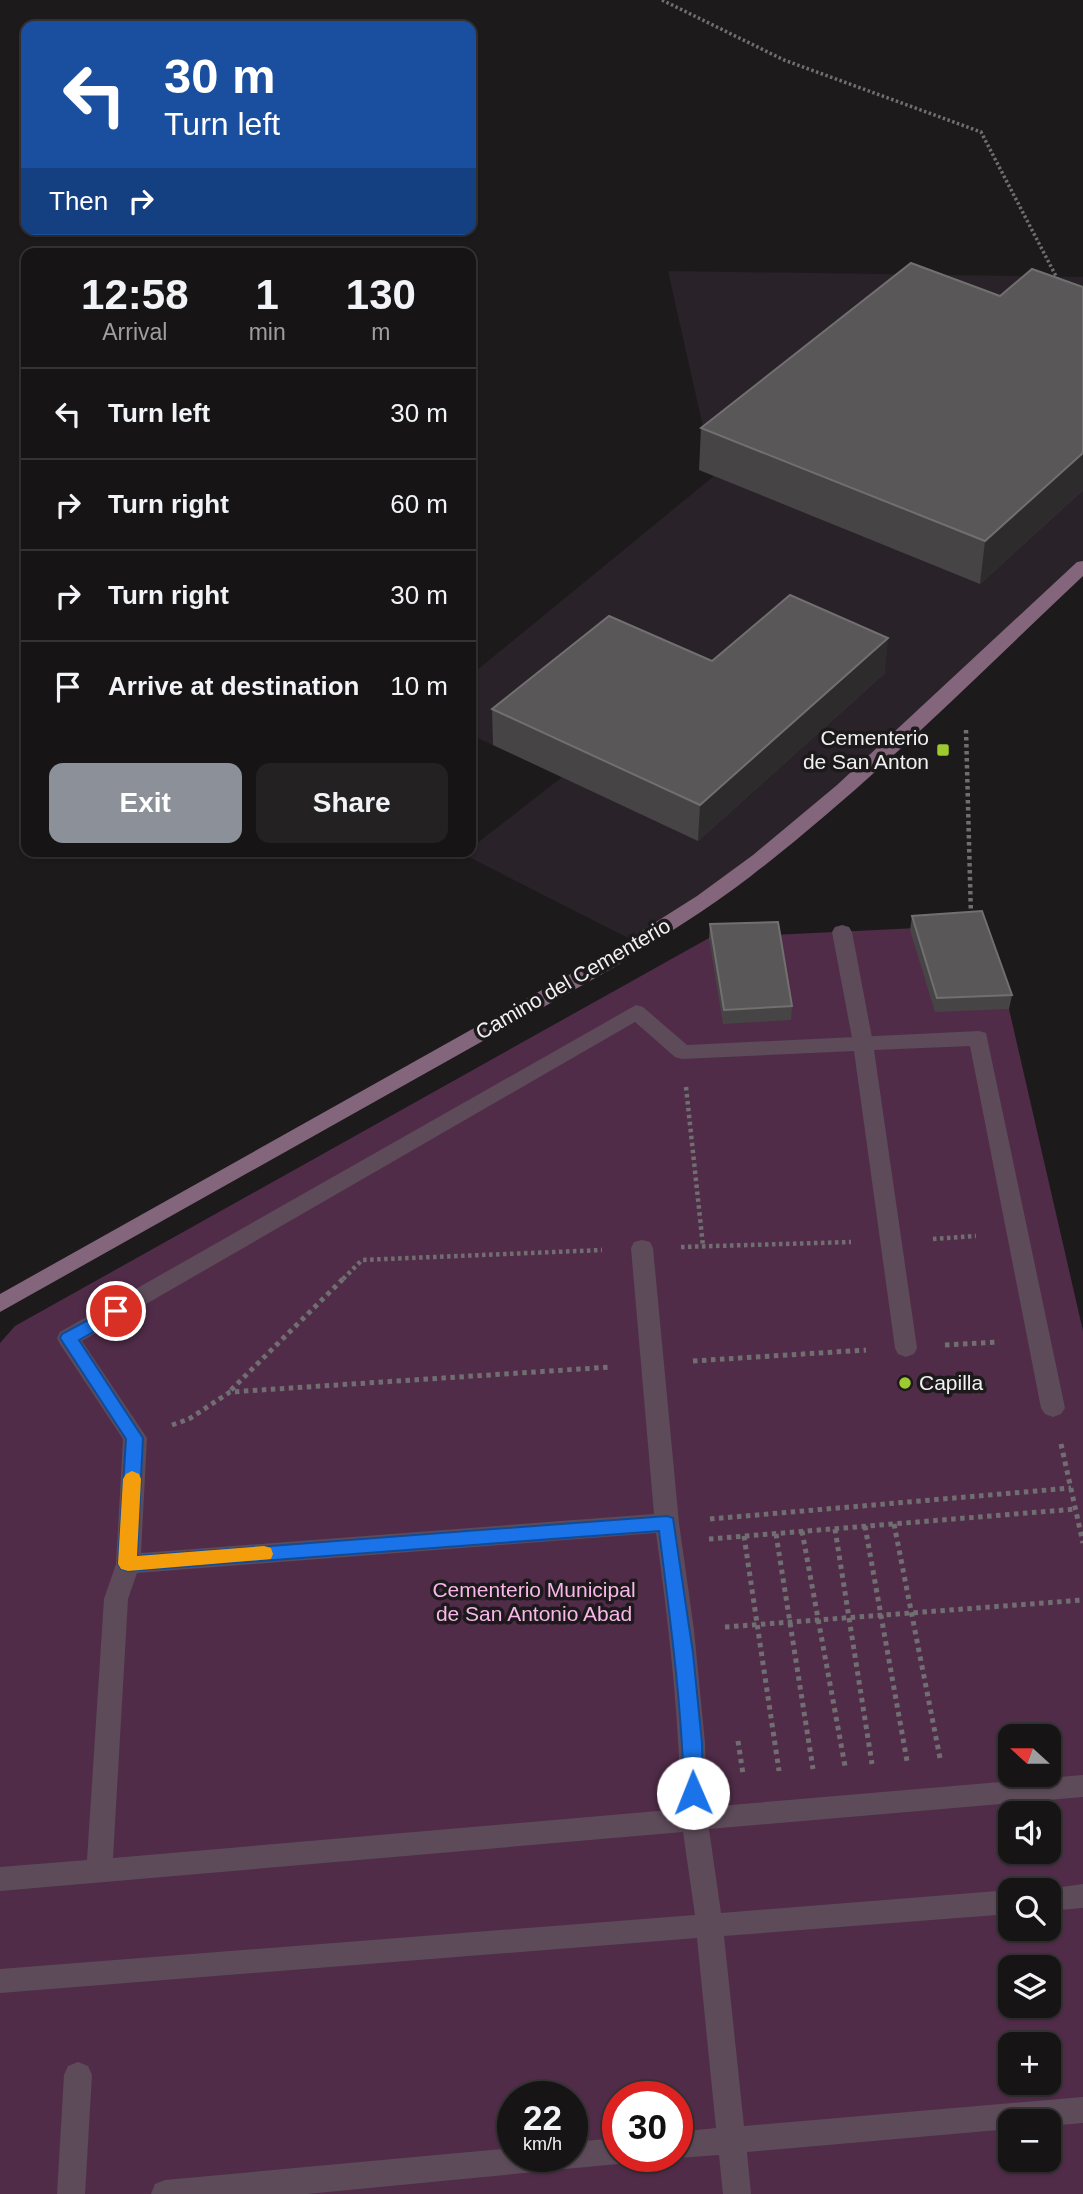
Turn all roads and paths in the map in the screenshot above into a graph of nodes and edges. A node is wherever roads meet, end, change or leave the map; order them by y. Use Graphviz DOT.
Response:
graph roads {
  1 [pos="662,0"];
  2 [pos="1058,282"];
  3 [pos="1083,566"];
  4 [pos="965,725"];
  5 [pos="971,921"];
  6 [pos="842,932"];
  7 [pos="863,1042"];
  8 [pos="682,1052"];
  9 [pos="1019,1234"];
  10 [pos="892,1241"];
  11 [pos="703,1246"];
  12 [pos="642,1248"];
  13 [pos="0,1304"];
  14 [pos="1040,1339"];
  15 [pos="906,1348"];
  16 [pos="652,1364"];
  17 [pos="230,1392"];
  18 [pos="1053,1408"];
  19 [pos="135,1438"];
  20 [pos="1072,1488"];
  21 [pos="1076,1509"];
  22 [pos="894,1524"];
  23 [pos="864,1526"];
  24 [pos="835,1529"];
  25 [pos="802,1531"];
  26 [pos="668,1533"];
  27 [pos="776,1534"];
  28 [pos="744,1536"];
  29 [pos="1083,1543"];
  30 [pos="128,1564"];
  31 [pos="1083,1600"];
  32 [pos="880,1616"];
  33 [pos="849,1618"];
  34 [pos="819,1621"];
  35 [pos="790,1623"];
  36 [pos="757,1625"];
  37 [pos="682,1630"];
  38 [pos="1083,1786"];
  39 [pos="947,1797"];
  40 [pos="914,1800"];
  41 [pos="878,1803"];
  42 [pos="852,1805"];
  43 [pos="819,1807"];
  44 [pos="784,1810"];
  45 [pos="694,1818"];
  46 [pos="99,1870"];
  47 [pos="0,1879"];
  48 [pos="1083,1896"];
  49 [pos="1061,1898"];
  50 [pos="998,1903"];
  51 [pos="709,1923"];
  52 [pos="0,1981"];
  53 [pos="78,2075"];
  54 [pos="1083,2110"];
  55 [pos="732,2140"];
  56 [pos="693,2144"];
  57 [pos="497,2162"];
  58 [pos="71,2194"];
  59 [pos="165,2194"];
  60 [pos="737,2194"];
  1 -- 2 [label="path"];
  3 -- 13 [label="main road, Camino del Cementerio"];
  4 -- 5 [label="path"];
  6 -- 7 [label="street"];
  7 -- 8 [label="street"];
  7 -- 9 [label="street"];
  7 -- 10 [label="street"];
  8 -- 11 [label="path"];
  8 -- 19 [label="street"];
  9 -- 10 [label="path"];
  9 -- 14 [label="street"];
  10 -- 11 [label="path"];
  10 -- 15 [label="street"];
  11 -- 12 [label="path"];
  12 -- 16 [label="street"];
  12 -- 17 [label="path"];
  14 -- 15 [label="path"];
  14 -- 18 [label="street"];
  15 -- 16 [label="path"];
  16 -- 17 [label="path"];
  16 -- 26 [label="street"];
  17 -- 19 [label="path"];
  18 -- 20 [label="path"];
  19 -- 30 [label="street"];
  20 -- 21 [label="path"];
  20 -- 26 [label="path"];
  21 -- 22 [label="path"];
  21 -- 29 [label="path"];
  22 -- 23 [label="path"];
  22 -- 39 [label="path"];
  23 -- 24 [label="path"];
  23 -- 32 [label="path"];
  24 -- 25 [label="path"];
  24 -- 33 [label="path"];
  25 -- 27 [label="path"];
  25 -- 34 [label="path"];
  26 -- 28 [label="path"];
  26 -- 30 [label="street"];
  26 -- 37 [label="street"];
  27 -- 28 [label="path"];
  27 -- 35 [label="path"];
  28 -- 36 [label="path"];
  30 -- 46 [label="street"];
  31 -- 32 [label="path"];
  32 -- 33 [label="path"];
  32 -- 40 [label="path"];
  33 -- 34 [label="path"];
  33 -- 41 [label="path"];
  34 -- 35 [label="path"];
  34 -- 42 [label="path"];
  35 -- 36 [label="path"];
  35 -- 43 [label="path"];
  36 -- 37 [label="path"];
  36 -- 44 [label="path"];
  37 -- 45 [label="street"];
  38 -- 39 [label="street"];
  39 -- 40 [label="street"];
  40 -- 41 [label="street"];
  41 -- 42 [label="street"];
  42 -- 43 [label="street"];
  43 -- 44 [label="street"];
  44 -- 45 [label="street"];
  45 -- 46 [label="street"];
  45 -- 51 [label="street"];
  46 -- 47 [label="street"];
  48 -- 49 [label="street"];
  50 -- 51 [label="street"];
  51 -- 52 [label="street"];
  51 -- 55 [label="street"];
  53 -- 58 [label="street"];
  54 -- 55 [label="street"];
  55 -- 56 [label="street"];
  55 -- 60 [label="street"];
  57 -- 59 [label="street"];
}
